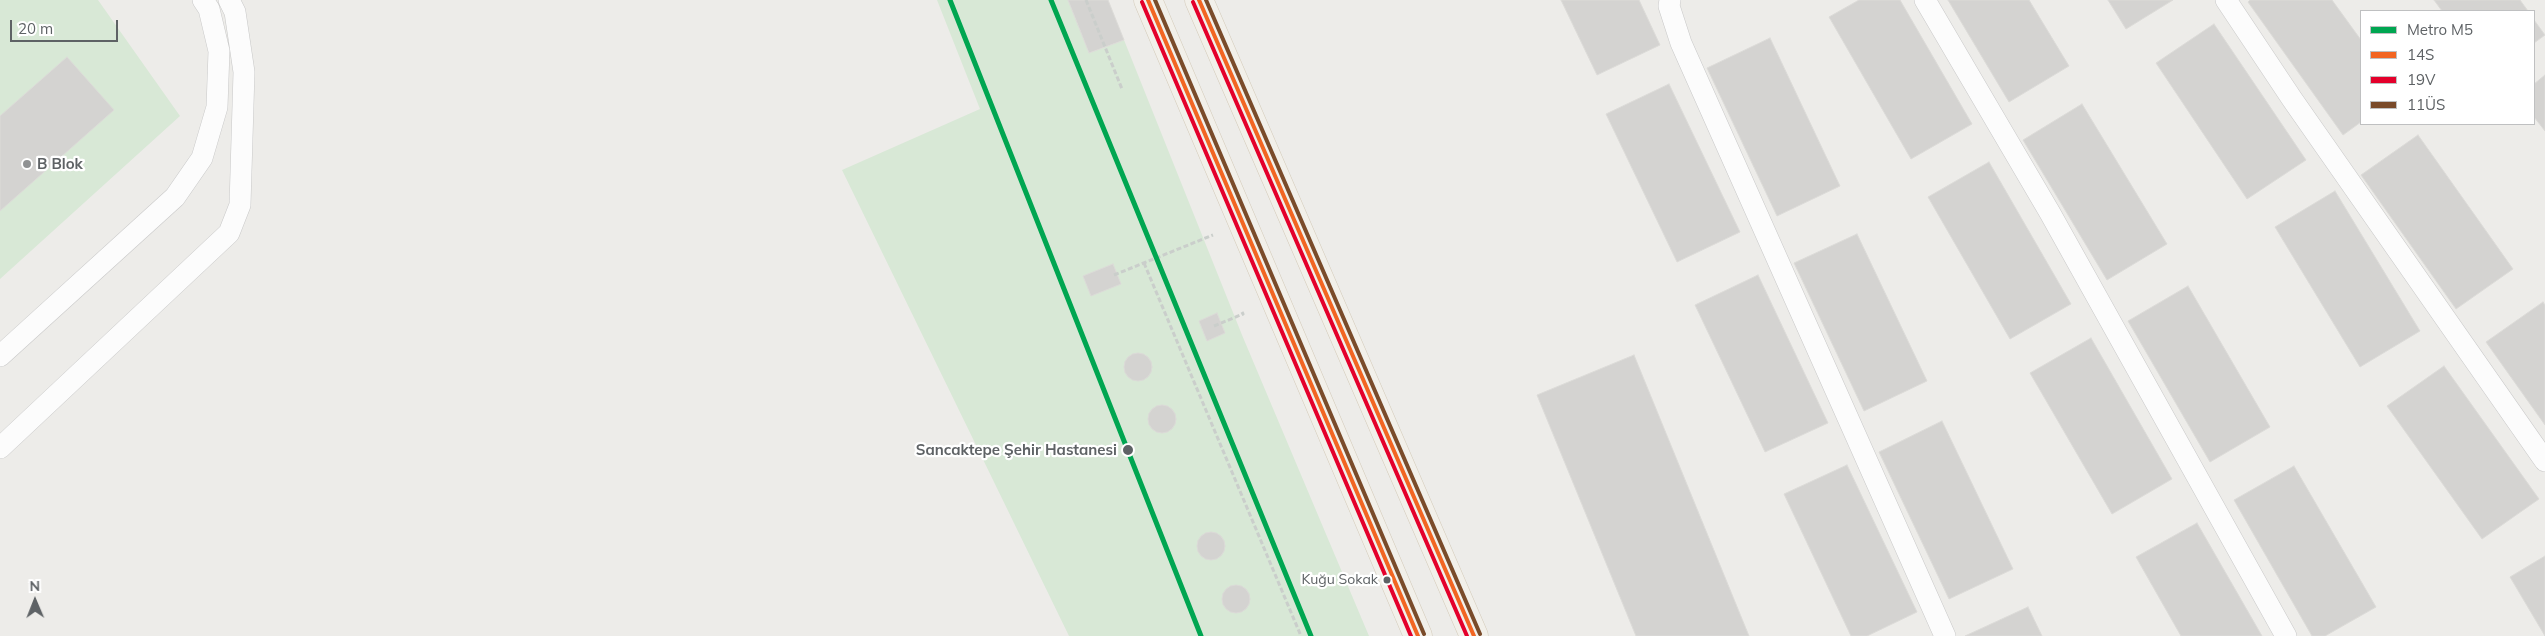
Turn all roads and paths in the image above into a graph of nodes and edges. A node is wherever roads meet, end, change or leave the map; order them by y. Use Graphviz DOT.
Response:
graph roads {
  1 [pos="203,0"];
  2 [pos="229,0"];
  3 [pos="1086,0"];
  4 [pos="1148,0"];
  5 [pos="1199,0"];
  6 [pos="1670,0"];
  7 [pos="1925,0"];
  8 [pos="2226,0"];
  9 [pos="1122,89"];
  10 [pos="1243,223"];
  11 [pos="1144,263"];
  12 [pos="1114,275"];
  13 [pos="0,356"];
  14 [pos="0,448"];
  15 [pos="2545,461"];
  16 [pos="1301,636"];
  17 [pos="1418,636"];
  18 [pos="1474,636"];
  19 [pos="1945,636"];
  20 [pos="2286,636"];
  1 -- 13 [label="lane"];
  2 -- 14 [label="lane"];
  3 -- 9 [label="path"];
  4 -- 10 [label="main road"];
  5 -- 18 [label="main road"];
  6 -- 19 [label="lane"];
  7 -- 20 [label="lane"];
  8 -- 15 [label="lane"];
  10 -- 11 [label="path"];
  10 -- 17 [label="main road"];
  11 -- 12 [label="path"];
  11 -- 16 [label="path"];
}
